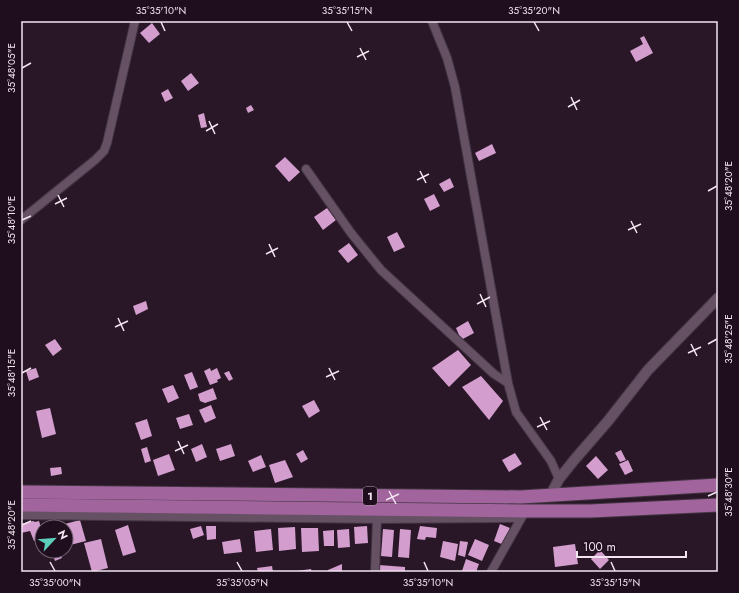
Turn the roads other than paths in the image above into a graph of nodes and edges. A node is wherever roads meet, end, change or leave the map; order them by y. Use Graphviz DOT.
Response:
graph roads {
  1 [pos="135,21"];
  2 [pos="432,21"];
  3 [pos="306,169"];
  4 [pos="21,220"];
  5 [pos="718,298"];
  6 [pos="508,383"];
  7 [pos="560,479"];
  8 [pos="718,485"];
  9 [pos="21,492"];
  10 [pos="550,496"];
  11 [pos="21,505"];
  12 [pos="718,505"];
  13 [pos="21,515"];
  14 [pos="523,515"];
  15 [pos="378,519"];
  16 [pos="375,572"];
  17 [pos="491,572"];
  1 -- 4 [label="street"];
  2 -- 6 [label="street"];
  3 -- 6 [label="street"];
  5 -- 7 [label="street"];
  6 -- 7 [label="street"];
  7 -- 10 [label="street"];
  8 -- 10 [label="main road, 1"];
  9 -- 10 [label="main road, 1"];
  11 -- 14 [label="main road, 1"];
  12 -- 14 [label="main road, 1"];
  13 -- 15 [label="street"];
  14 -- 15 [label="street"];
  14 -- 17 [label="street"];
  15 -- 16 [label="street"];
}
